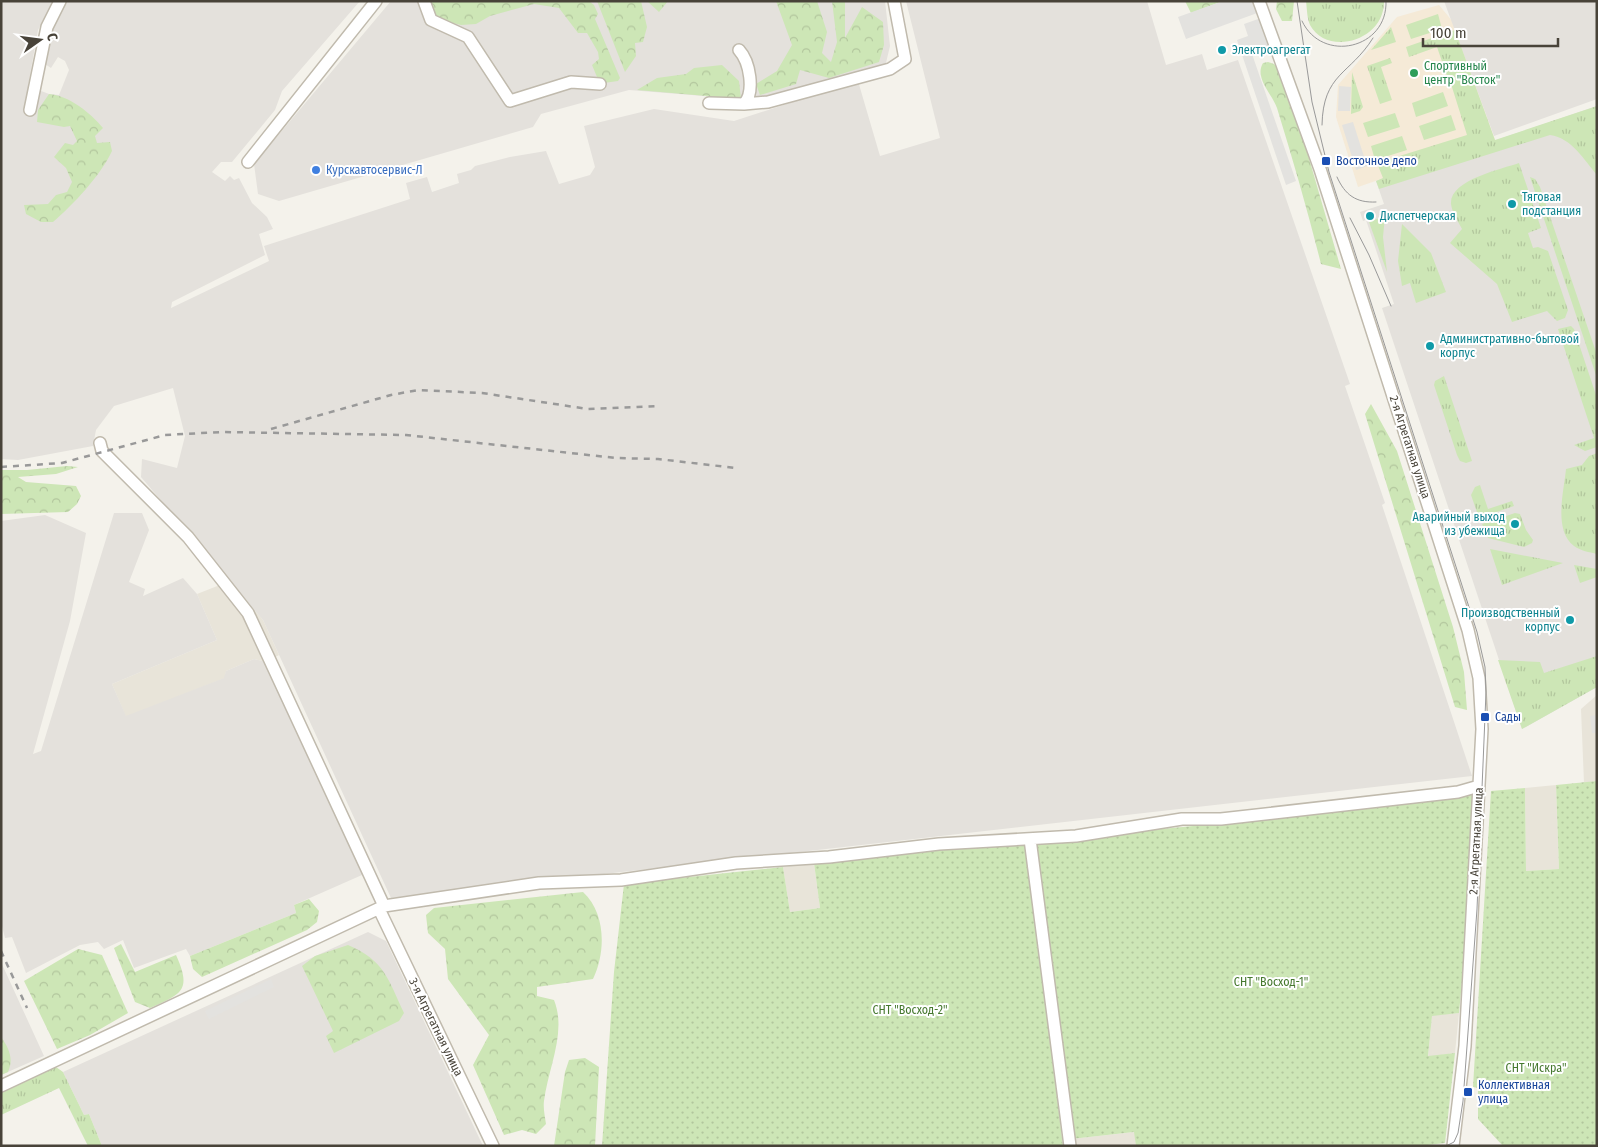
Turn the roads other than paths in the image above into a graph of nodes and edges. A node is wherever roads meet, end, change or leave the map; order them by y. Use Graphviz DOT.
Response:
graph roads {
  1 [pos="60,1"];
  2 [pos="376,1"];
  3 [pos="424,1"];
  4 [pos="894,1"];
  5 [pos="1260,1"];
  6 [pos="739,50"];
  7 [pos="600,84"];
  8 [pos="709,103"];
  9 [pos="744,104"];
  10 [pos="30,110"];
  11 [pos="248,162"];
  12 [pos="100,443"];
  13 [pos="1479,786"];
  14 [pos="1030,839"];
  15 [pos="381,907"];
  16 [pos="1,1086"];
  17 [pos="1454,1144"];
  18 [pos="493,1146"];
  19 [pos="1070,1146"];
  1 -- 10 [label="street"];
  2 -- 11 [label="street"];
  3 -- 7 [label="street"];
  4 -- 9 [label="street"];
  5 -- 13 [label="street, 2-я Агрегатная улица"];
  6 -- 9 [label="street"];
  8 -- 9 [label="street"];
  12 -- 15 [label="street, 3-я Агрегатная улица"];
  13 -- 14 [label="street"];
  13 -- 17 [label="street, 2-я Агрегатная улица"];
  14 -- 15 [label="street"];
  14 -- 19 [label="street"];
  15 -- 16 [label="street"];
  15 -- 18 [label="street, 3-я Агрегатная улица"];
}
